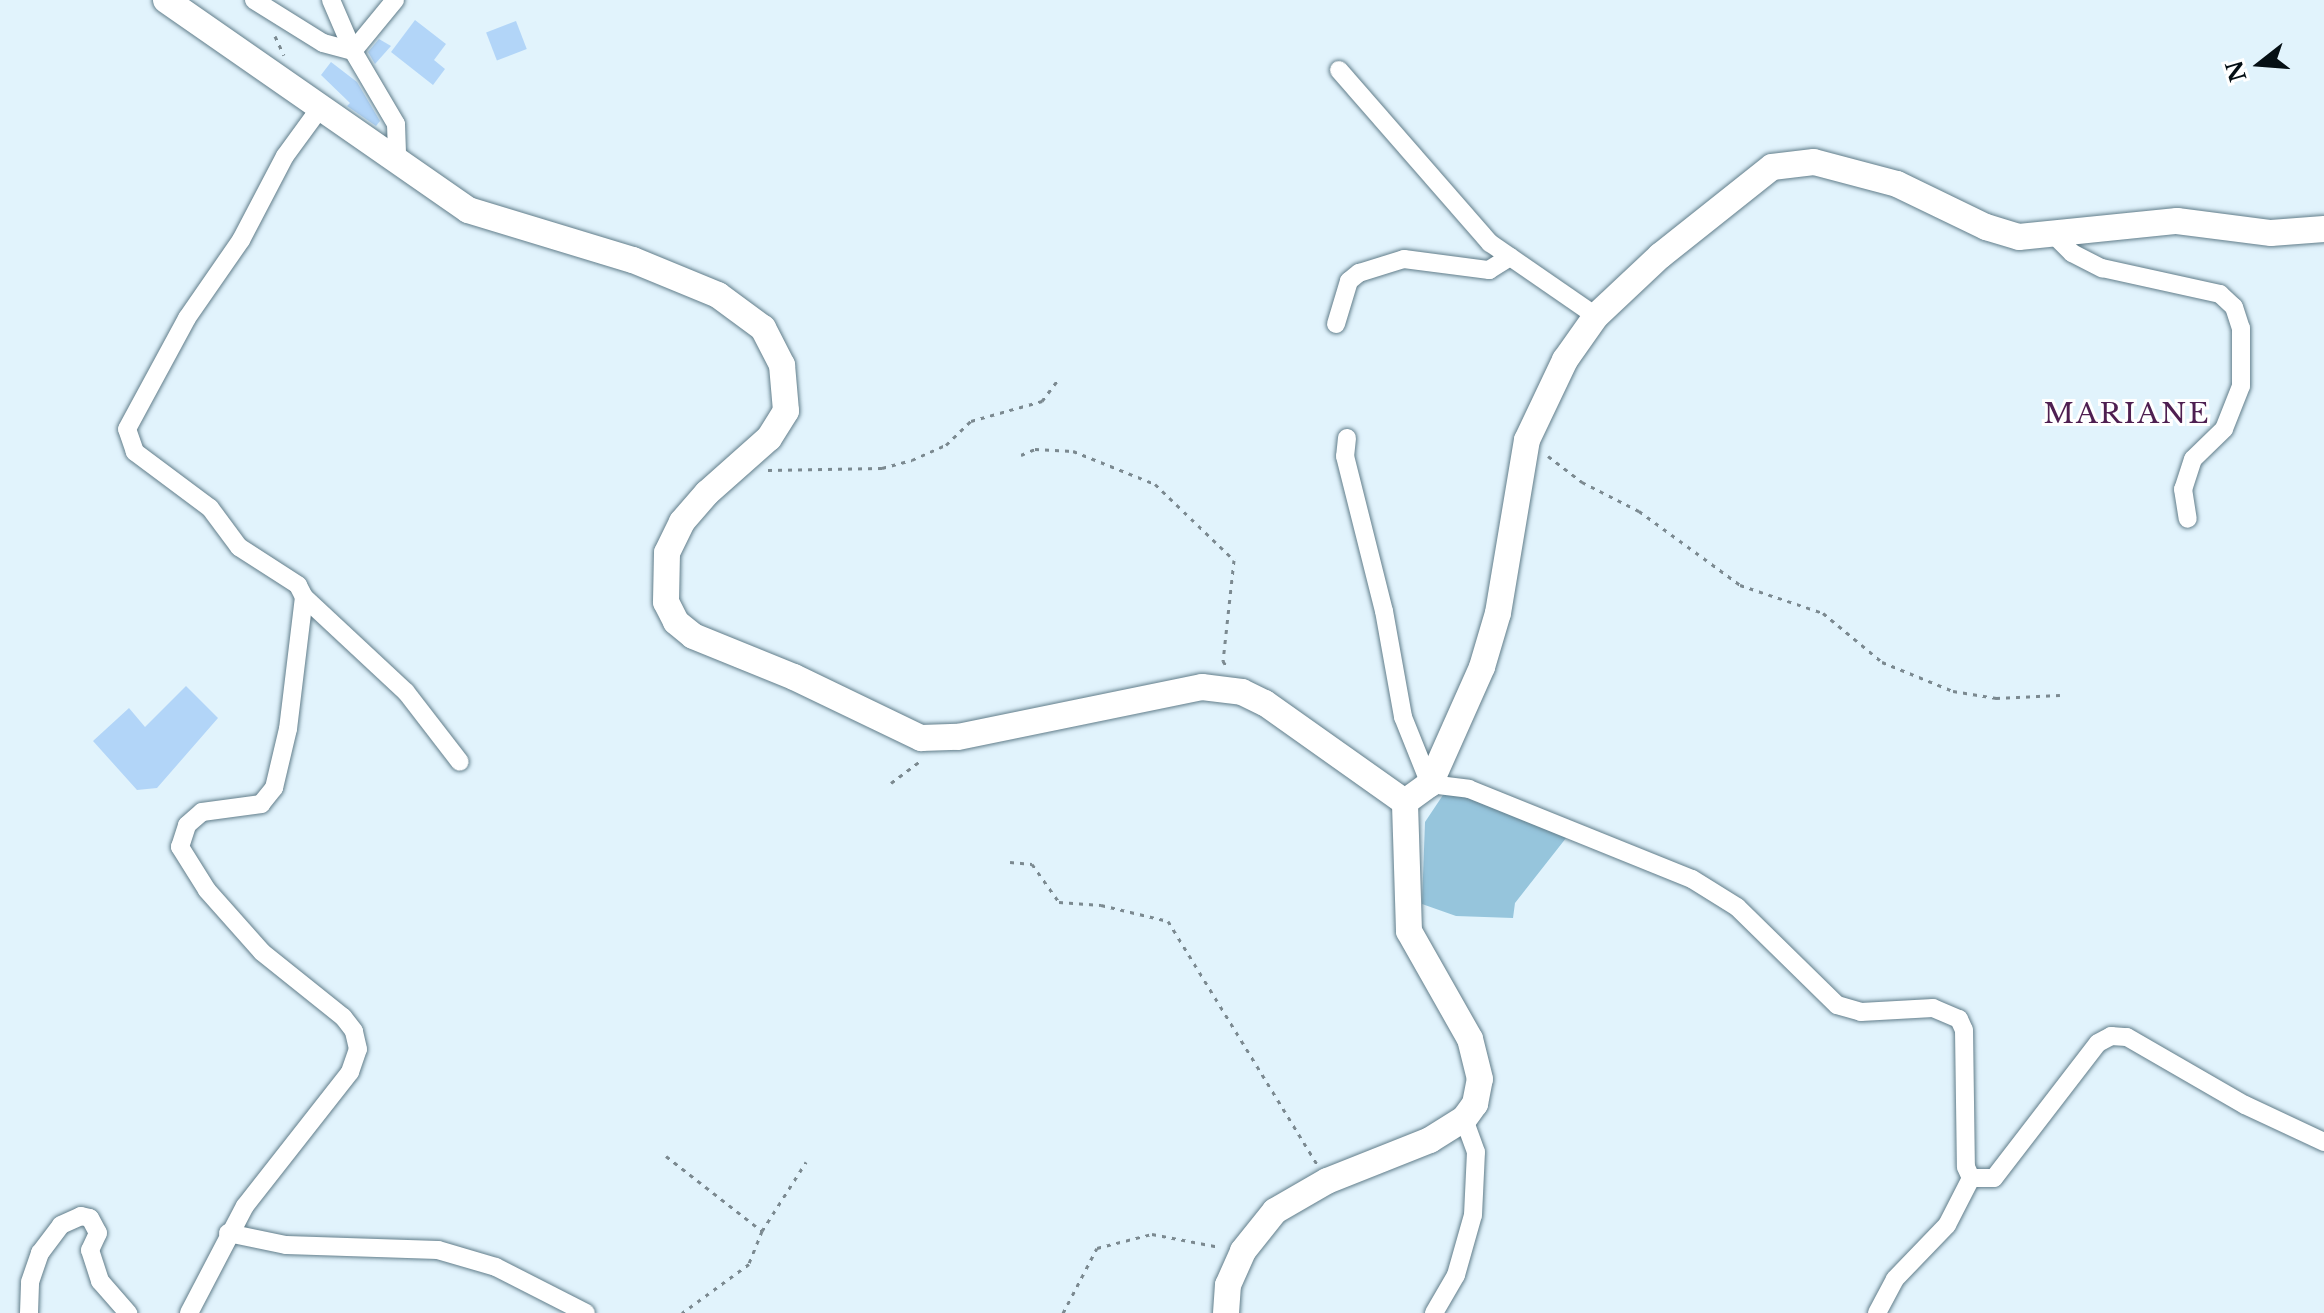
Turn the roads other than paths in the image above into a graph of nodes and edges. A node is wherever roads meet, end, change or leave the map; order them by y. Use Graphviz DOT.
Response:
graph roads {
  1 [pos="166,0"];
  2 [pos="331,0"];
  3 [pos="395,0"];
  4 [pos="255,1"];
  5 [pos="353,51"];
  6 [pos="1339,70"];
  7 [pos="320,108"];
  8 [pos="397,161"];
  9 [pos="2324,229"];
  10 [pos="2055,236"];
  11 [pos="1510,257"];
  12 [pos="1596,316"];
  13 [pos="1336,324"];
  14 [pos="1347,438"];
  15 [pos="2188,519"];
  16 [pos="304,597"];
  17 [pos="460,762"];
  18 [pos="1430,784"];
  19 [pos="1405,802"];
  20 [pos="1464,1119"];
  21 [pos="2324,1142"];
  22 [pos="1971,1178"];
  23 [pos="228,1233"];
  24 [pos="29,1313"];
  25 [pos="128,1313"];
  26 [pos="189,1313"];
  27 [pos="586,1313"];
  28 [pos="1226,1313"];
  29 [pos="1434,1313"];
  30 [pos="1877,1313"];
  1 -- 7 [label="street"];
  2 -- 5 [label="street"];
  3 -- 5 [label="street"];
  4 -- 5 [label="street"];
  5 -- 8 [label="street"];
  6 -- 11 [label="street"];
  7 -- 8 [label="street"];
  7 -- 16 [label="street"];
  8 -- 19 [label="street"];
  9 -- 10 [label="street"];
  10 -- 12 [label="street"];
  10 -- 15 [label="street"];
  11 -- 12 [label="street"];
  11 -- 13 [label="street"];
  12 -- 18 [label="street"];
  14 -- 18 [label="street"];
  16 -- 17 [label="street"];
  16 -- 23 [label="street"];
  18 -- 19 [label="street"];
  18 -- 22 [label="street"];
  19 -- 20 [label="street"];
  20 -- 28 [label="street"];
  20 -- 29 [label="street"];
  21 -- 22 [label="street"];
  22 -- 30 [label="street"];
  23 -- 26 [label="street"];
  23 -- 27 [label="street"];
  24 -- 25 [label="street"];
}
